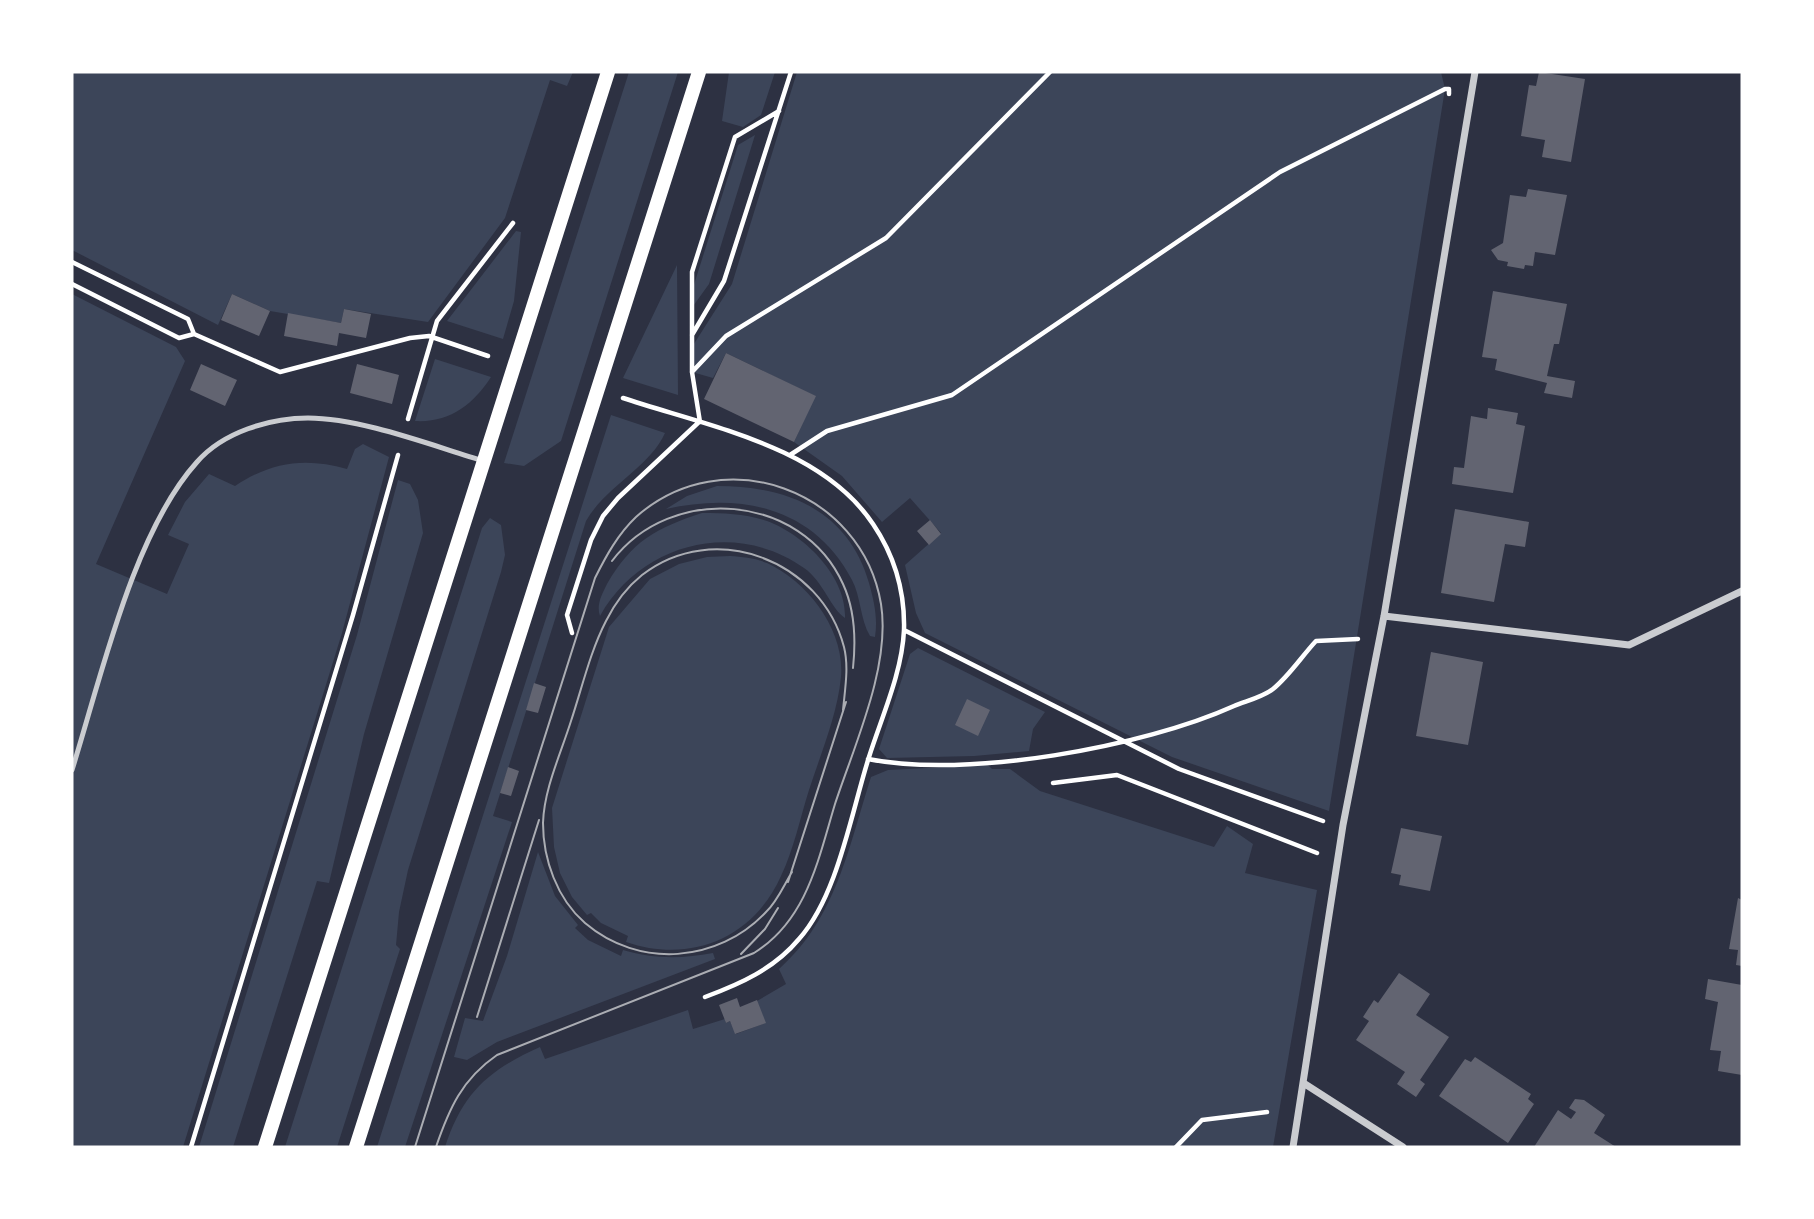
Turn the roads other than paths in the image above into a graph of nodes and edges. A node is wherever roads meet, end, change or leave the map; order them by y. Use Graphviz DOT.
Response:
graph roads {
  1 [pos="608,72"];
  2 [pos="699,72"];
  3 [pos="1475,72"];
  4 [pos="484,461"];
  5 [pos="1742,591"];
  6 [pos="1384,616"];
  7 [pos="72,770"];
  8 [pos="1305,1084"];
  9 [pos="265,1147"];
  10 [pos="356,1147"];
  11 [pos="1293,1147"];
  12 [pos="1403,1147"];
  1 -- 4 [label="main road"];
  2 -- 10 [label="main road"];
  3 -- 6 [label="street"];
  4 -- 7 [label="lane"];
  4 -- 9 [label="main road"];
  5 -- 6 [label="street"];
  6 -- 8 [label="street"];
  8 -- 11 [label="street"];
  8 -- 12 [label="street"];
}
